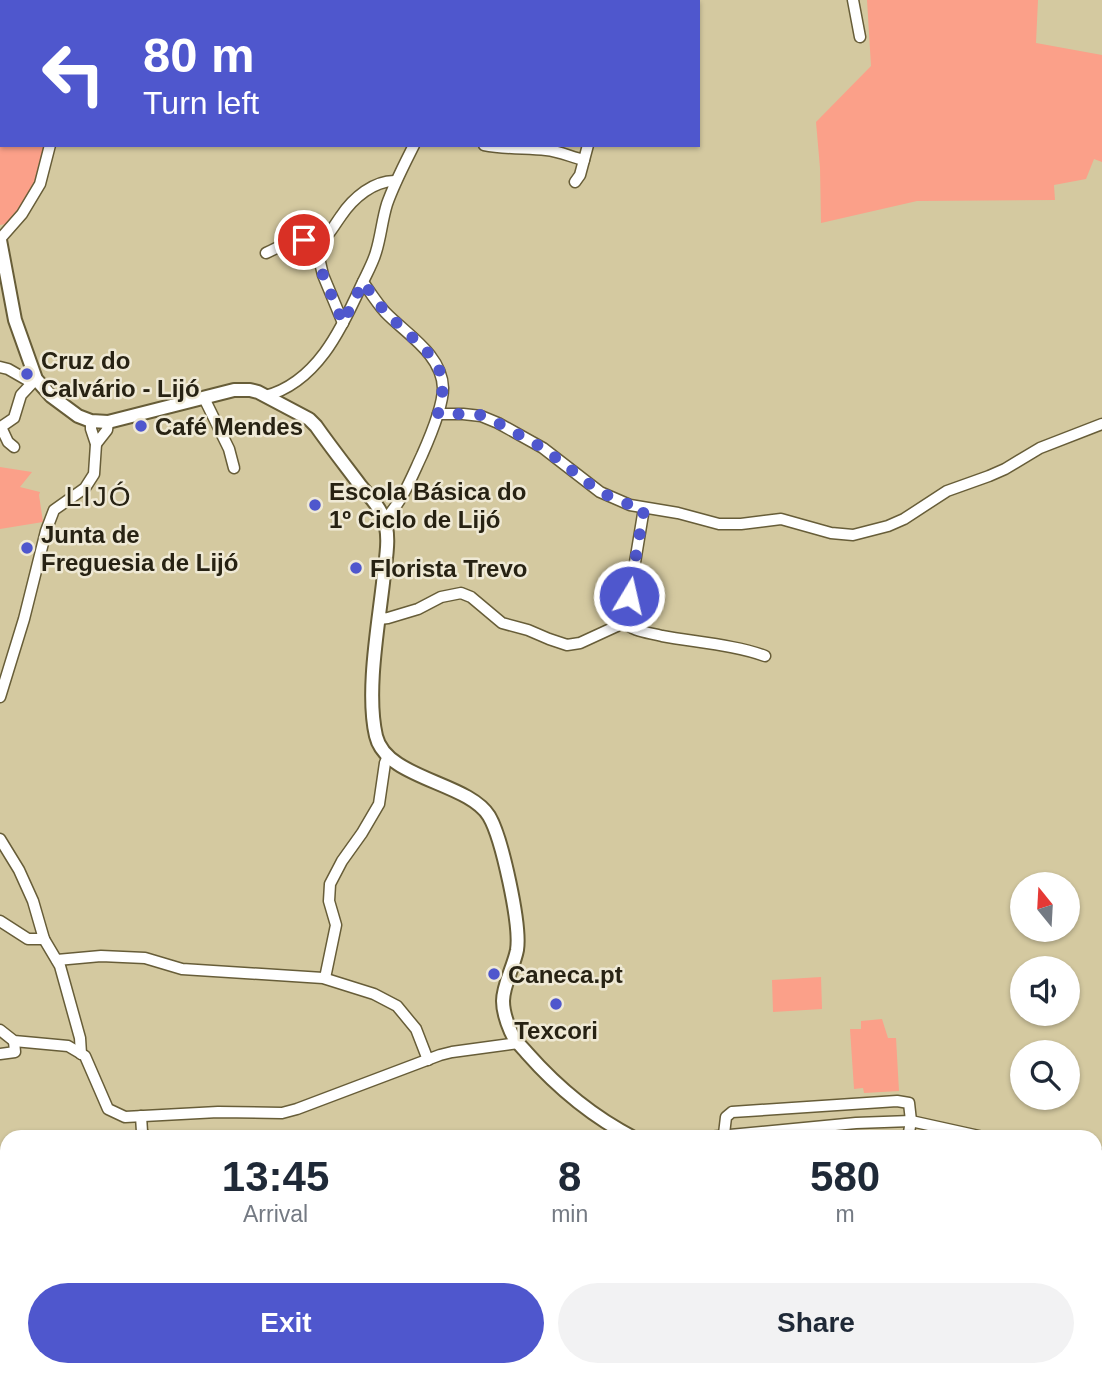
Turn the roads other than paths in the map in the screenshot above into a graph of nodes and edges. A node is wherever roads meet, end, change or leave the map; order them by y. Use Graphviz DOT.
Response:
graph roads {
  1 [pos="852,0"];
  2 [pos="860,37"];
  3 [pos="49,147"];
  4 [pos="413,147"];
  5 [pos="493,147"];
  6 [pos="587,147"];
  7 [pos="584,160"];
  8 [pos="396,181"];
  9 [pos="575,182"];
  10 [pos="0,240"];
  11 [pos="316,245"];
  12 [pos="267,253"];
  13 [pos="363,282"];
  14 [pos="343,323"];
  15 [pos="0,367"];
  16 [pos="36,379"];
  17 [pos="265,396"];
  18 [pos="204,398"];
  19 [pos="438,414"];
  20 [pos="91,421"];
  21 [pos="108,422"];
  22 [pos="1102,424"];
  23 [pos="96,444"];
  24 [pos="14,447"];
  25 [pos="234,468"];
  26 [pos="644,509"];
  27 [pos="384,520"];
  28 [pos="379,619"];
  29 [pos="622,621"];
  30 [pos="765,656"];
  31 [pos="0,697"];
  32 [pos="388,756"];
  33 [pos="0,839"];
  34 [pos="0,921"];
  35 [pos="44,939"];
  36 [pos="57,960"];
  37 [pos="325,978"];
  38 [pos="0,1030"];
  39 [pos="14,1041"];
  40 [pos="518,1043"];
  41 [pos="0,1054"];
  42 [pos="81,1054"];
  43 [pos="428,1060"];
  44 [pos="142,1116"];
  45 [pos="911,1121"];
  46 [pos="142,1130"];
  47 [pos="620,1130"];
  48 [pos="724,1130"];
  49 [pos="771,1130"];
  50 [pos="909,1130"];
  51 [pos="952,1130"];
  1 -- 2 [label="street"];
  3 -- 10 [label="street"];
  4 -- 8 [label="street"];
  5 -- 7 [label="street"];
  6 -- 7 [label="street"];
  7 -- 9 [label="street"];
  8 -- 11 [label="street"];
  8 -- 13 [label="street"];
  10 -- 16 [label="main road"];
  11 -- 12 [label="street"];
  11 -- 14 [label="street"];
  13 -- 14 [label="street"];
  13 -- 19 [label="street"];
  14 -- 17 [label="street"];
  15 -- 16 [label="street"];
  16 -- 20 [label="main road"];
  16 -- 24 [label="street"];
  17 -- 18 [label="main road"];
  17 -- 27 [label="main road"];
  18 -- 21 [label="main road"];
  18 -- 25 [label="street"];
  19 -- 26 [label="street"];
  19 -- 27 [label="street"];
  20 -- 21 [label="main road"];
  20 -- 23 [label="street"];
  21 -- 23 [label="street"];
  22 -- 26 [label="street"];
  23 -- 31 [label="street"];
  26 -- 29 [label="street"];
  27 -- 28 [label="main road"];
  28 -- 29 [label="street"];
  28 -- 32 [label="main road"];
  29 -- 30 [label="street"];
  32 -- 37 [label="street"];
  32 -- 40 [label="main road"];
  33 -- 35 [label="street"];
  34 -- 35 [label="street"];
  35 -- 36 [label="street"];
  36 -- 37 [label="street"];
  36 -- 42 [label="street"];
  37 -- 43 [label="street"];
  38 -- 39 [label="street"];
  39 -- 41 [label="street"];
  39 -- 42 [label="street"];
  40 -- 43 [label="street"];
  40 -- 47 [label="main road"];
  42 -- 44 [label="street"];
  43 -- 44 [label="street"];
  44 -- 46 [label="street"];
  45 -- 48 [label="street"];
  45 -- 49 [label="street"];
  45 -- 50 [label="street"];
  45 -- 51 [label="street"];
}
